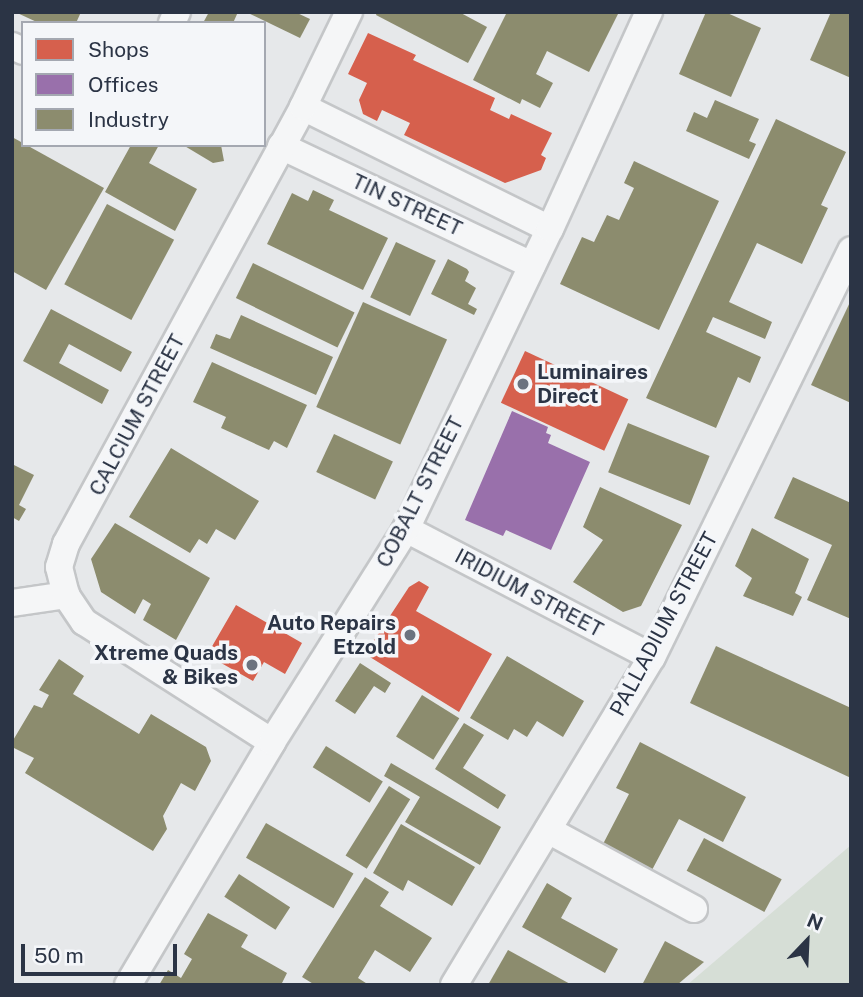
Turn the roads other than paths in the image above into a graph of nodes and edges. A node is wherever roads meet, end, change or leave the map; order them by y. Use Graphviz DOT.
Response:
graph roads {
  1 [pos="349,12"];
  2 [pos="649,12"];
  3 [pos="303,107"];
  4 [pos="281,146"];
  5 [pos="550,229"];
  6 [pos="851,250"];
  7 [pos="532,265"];
  8 [pos="406,529"];
  9 [pos="66,595"];
  10 [pos="12,603"];
  11 [pos="652,657"];
  12 [pos="272,742"];
  13 [pos="548,830"];
  14 [pos="694,909"];
  15 [pos="128,985"];
  16 [pos="454,985"];
  1 -- 3 [label="street, CALCIUM STREET"];
  2 -- 5 [label="street, COBALT STREET"];
  3 -- 4 [label="street, CALCIUM STREET"];
  3 -- 5 [label="street, TIN STREET"];
  4 -- 7 [label="street, TIN STREET"];
  4 -- 9 [label="street, CALCIUM STREET"];
  5 -- 7 [label="street, COBALT STREET"];
  6 -- 11 [label="street, PALLADIUM STREET"];
  7 -- 8 [label="street, COBALT STREET"];
  8 -- 11 [label="street, IRIDIUM STREET"];
  8 -- 12 [label="street, COBALT STREET"];
  9 -- 10 [label="street"];
  9 -- 12 [label="street, CALCIUM STREET"];
  11 -- 13 [label="street, PALLADIUM STREET"];
  12 -- 15 [label="street, COBALT STREET"];
  13 -- 14 [label="street"];
  13 -- 16 [label="street, PALLADIUM STREET"];
}
